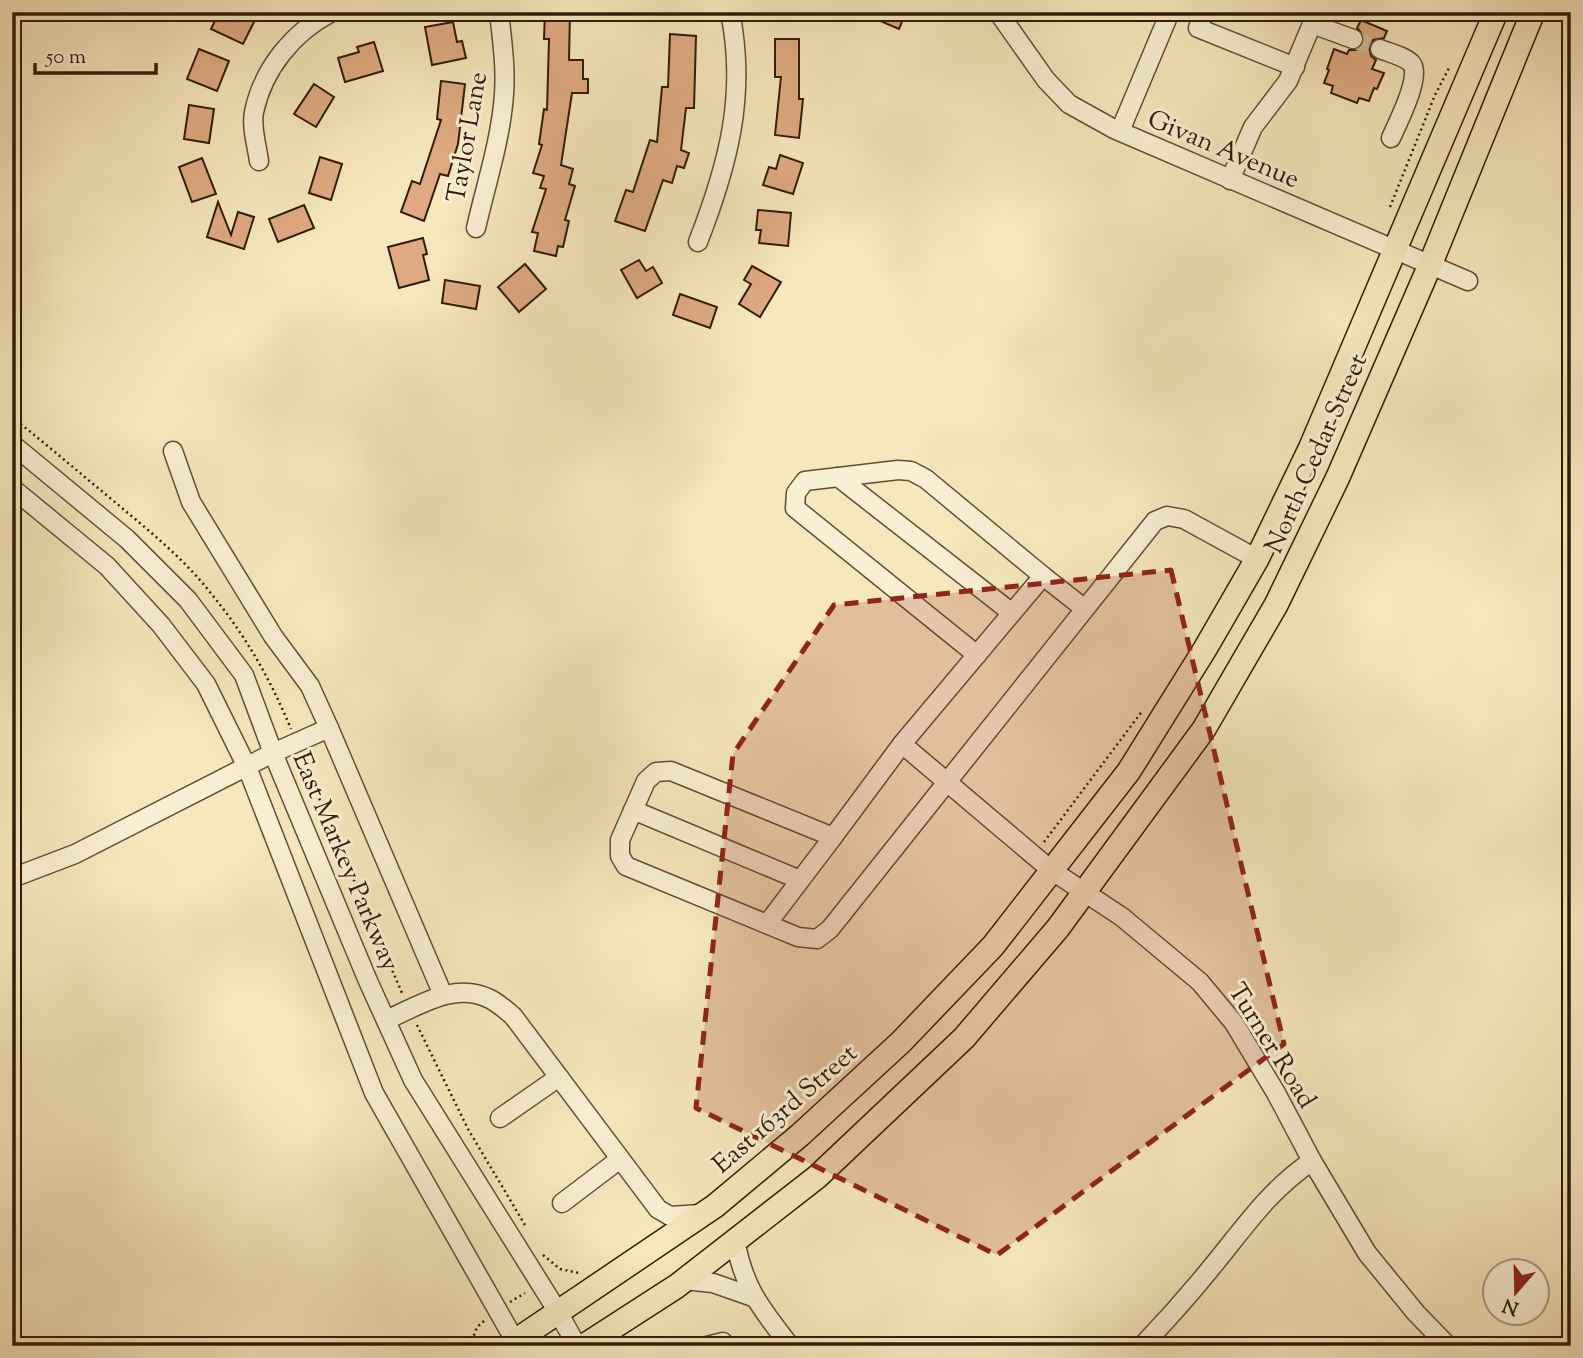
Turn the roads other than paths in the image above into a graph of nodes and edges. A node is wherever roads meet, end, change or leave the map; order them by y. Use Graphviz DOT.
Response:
graph roads {
  1 [pos="332,12"];
  2 [pos="499,12"];
  3 [pos="730,12"];
  4 [pos="998,12"];
  5 [pos="1170,12"];
  6 [pos="1204,12"];
  7 [pos="1496,12"];
  8 [pos="1533,12"];
  9 [pos="312,17"];
  10 [pos="1315,18"];
  11 [pos="1353,39"];
  12 [pos="1380,49"];
  13 [pos="1294,67"];
  14 [pos="1120,131"];
  15 [pos="1391,138"];
  16 [pos="259,160"];
  17 [pos="1230,180"];
  18 [pos="476,228"];
  19 [pos="698,242"];
  20 [pos="1395,250"];
  21 [pos="1430,265"];
  22 [pos="1468,281"];
  23 [pos="12,444"];
  24 [pos="173,451"];
  25 [pos="838,477"];
  26 [pos="12,488"];
  27 [pos="1257,559"];
  28 [pos="1043,576"];
  29 [pos="1085,609"];
  30 [pos="1012,613"];
  31 [pos="977,655"];
  32 [pos="329,728"];
  33 [pos="902,744"];
  34 [pos="273,753"];
  35 [pos="247,767"];
  36 [pos="947,782"];
  37 [pos="633,810"];
  38 [pos="833,837"];
  39 [pos="1047,864"];
  40 [pos="12,878"];
  41 [pos="800,880"];
  42 [pos="1087,889"];
  43 [pos="767,924"];
  44 [pos="443,995"];
  45 [pos="386,1020"];
  46 [pos="559,1077"];
  47 [pos="500,1118"];
  48 [pos="620,1159"];
  49 [pos="1312,1161"];
  50 [pos="562,1203"];
  51 [pos="703,1214"];
  52 [pos="736,1240"];
  53 [pos="684,1280"];
  54 [pos="753,1297"];
  55 [pos="558,1312"];
  56 [pos="514,1344"];
  57 [pos="577,1346"];
  58 [pos="584,1346"];
  59 [pos="790,1346"];
  60 [pos="1142,1346"];
  61 [pos="1448,1346"];
  1 -- 9 [label="street"];
  2 -- 18 [label="street, Taylor Lane"];
  3 -- 19 [label="street"];
  4 -- 14 [label="street, Givan Avenue"];
  5 -- 14 [label="street"];
  6 -- 13 [label="street"];
  7 -- 20 [label="main road, North Cedar Street"];
  8 -- 21 [label="main road, North Cedar Street"];
  9 -- 16 [label="street"];
  10 -- 11 [label="street"];
  10 -- 13 [label="street"];
  12 -- 15 [label="street"];
  13 -- 17 [label="street"];
  14 -- 17 [label="street, Givan Avenue"];
  17 -- 20 [label="street, Givan Avenue"];
  20 -- 21 [label="street, Givan Avenue"];
  20 -- 27 [label="main road, North Cedar Street"];
  21 -- 22 [label="street, Givan Avenue"];
  21 -- 42 [label="main road, North Cedar Street"];
  23 -- 34 [label="street, East Markey Parkway"];
  24 -- 32 [label="street"];
  25 -- 28 [label="street"];
  25 -- 30 [label="street"];
  25 -- 31 [label="street"];
  26 -- 35 [label="street"];
  27 -- 29 [label="street"];
  27 -- 39 [label="main road, North Cedar Street"];
  28 -- 29 [label="street"];
  28 -- 30 [label="street"];
  29 -- 36 [label="street"];
  30 -- 31 [label="street"];
  31 -- 33 [label="street"];
  32 -- 34 [label="street"];
  32 -- 44 [label="street"];
  33 -- 36 [label="street, Turner Road"];
  33 -- 38 [label="street"];
  34 -- 35 [label="street"];
  34 -- 45 [label="street, East Markey Parkway"];
  35 -- 40 [label="street"];
  35 -- 56 [label="street"];
  36 -- 39 [label="street, Turner Road"];
  36 -- 43 [label="street"];
  37 -- 38 [label="street"];
  37 -- 41 [label="street"];
  37 -- 43 [label="street"];
  38 -- 41 [label="street"];
  39 -- 42 [label="street, Turner Road"];
  39 -- 51 [label="main road, East 163rd Street"];
  41 -- 43 [label="street"];
  42 -- 49 [label="street, Turner Road"];
  42 -- 52 [label="main road"];
  44 -- 45 [label="street"];
  44 -- 46 [label="street"];
  45 -- 55 [label="street, East Markey Parkway"];
  46 -- 47 [label="street"];
  46 -- 48 [label="street"];
  48 -- 50 [label="street"];
  48 -- 51 [label="street"];
  49 -- 60 [label="street"];
  49 -- 61 [label="street, Turner Road"];
  51 -- 55 [label="main road, East 163rd Street"];
  52 -- 53 [label="main road"];
  52 -- 54 [label="street"];
  53 -- 54 [label="street"];
  53 -- 58 [label="main road"];
  54 -- 59 [label="street"];
  55 -- 56 [label="main road, East 163rd Street"];
  55 -- 57 [label="street, East Markey Parkway"];
}
